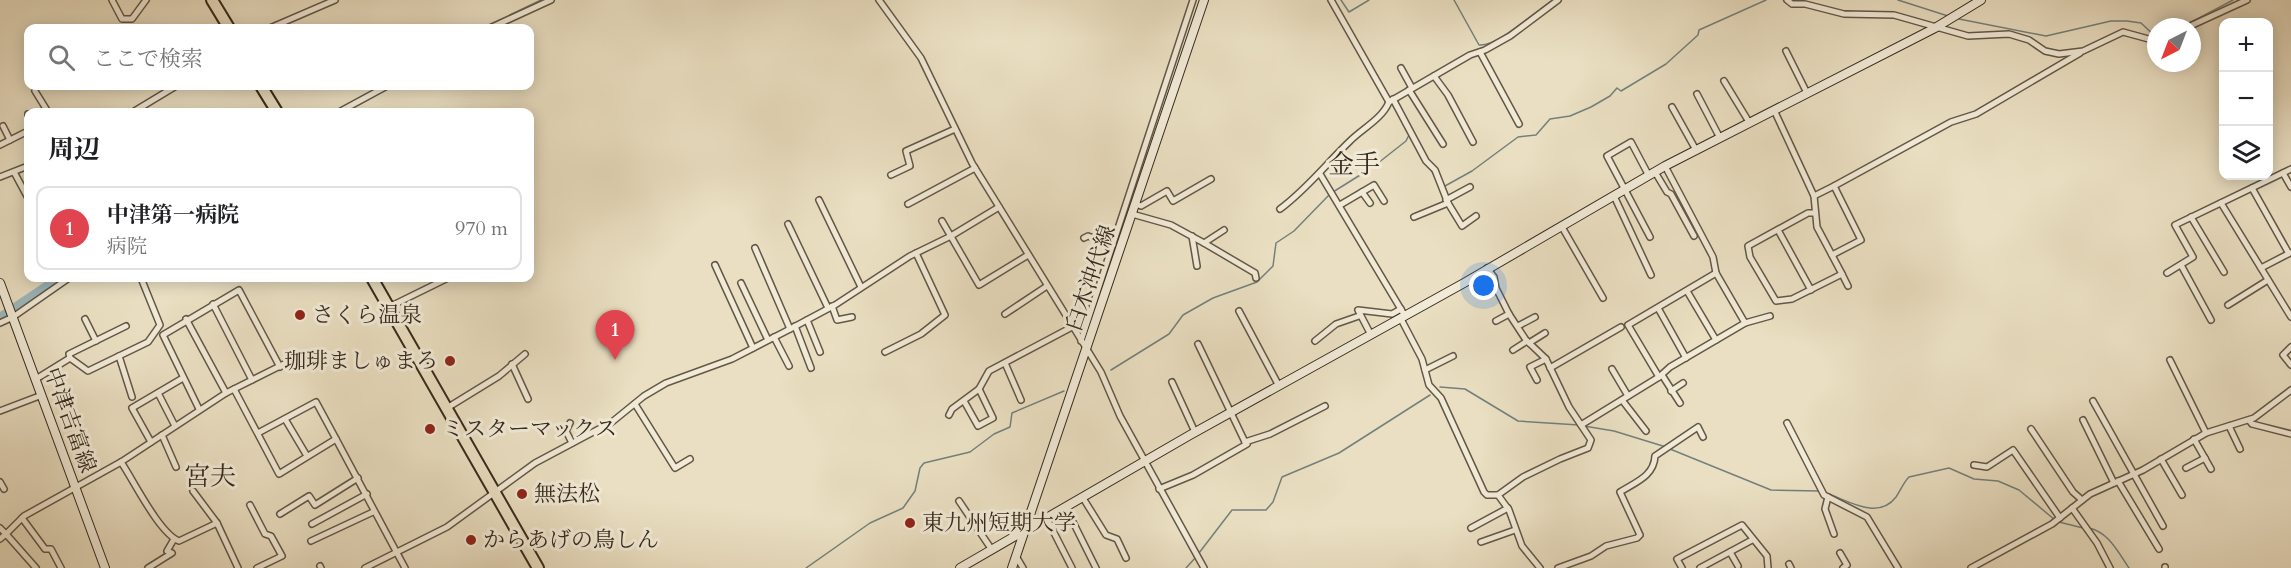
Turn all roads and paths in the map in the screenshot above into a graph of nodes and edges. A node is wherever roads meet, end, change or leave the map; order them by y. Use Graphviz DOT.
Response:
graph roads {
  1 [pos="112,0"];
  2 [pos="146,0"];
  3 [pos="212,0"];
  4 [pos="335,0"];
  5 [pos="550,0"];
  6 [pos="879,0"];
  7 [pos="1193,0"];
  8 [pos="1204,0"];
  9 [pos="1331,0"];
  10 [pos="1558,0"];
  11 [pos="1787,0"];
  12 [pos="1981,0"];
  13 [pos="2247,0"];
  14 [pos="2201,21"];
  15 [pos="227,24"];
  16 [pos="279,24"];
  17 [pos="499,24"];
  18 [pos="1935,28"];
  19 [pos="2147,39"];
  20 [pos="1786,51"];
  21 [pos="2083,51"];
  22 [pos="1480,52"];
  23 [pos="1401,68"];
  24 [pos="1434,76"];
  25 [pos="1724,81"];
  26 [pos="1410,89"];
  27 [pos="169,90"];
  28 [pos="263,90"];
  29 [pos="380,90"];
  30 [pos="35,91"];
  31 [pos="1807,93"];
  32 [pos="1697,94"];
  33 [pos="1391,101"];
  34 [pos="1672,107"];
  35 [pos="46,108"];
  36 [pos="140,108"];
  37 [pos="275,108"];
  38 [pos="346,108"];
  39 [pos="1774,110"];
  40 [pos="1749,122"];
  41 [pos="1519,124"];
  42 [pos="3,126"];
  43 [pos="955,129"];
  44 [pos="24,133"];
  45 [pos="1720,138"];
  46 [pos="10,140"];
  47 [pos="1473,142"];
  48 [pos="1443,144"];
  49 [pos="0,145"];
  50 [pos="1696,150"];
  51 [pos="1665,166"];
  52 [pos="24,168"];
  53 [pos="975,168"];
  54 [pos="2291,169"];
  55 [pos="14,172"];
  56 [pos="2283,173"];
  57 [pos="1320,174"];
  58 [pos="1652,174"];
  59 [pos="891,175"];
  60 [pos="0,177"];
  61 [pos="1211,178"];
  62 [pos="1834,186"];
  63 [pos="1470,188"];
  64 [pos="2252,188"];
  65 [pos="2291,188"];
  66 [pos="1625,190"];
  67 [pos="24,191"];
  68 [pos="1362,192"];
  69 [pos="1614,196"];
  70 [pos="1814,196"];
  71 [pos="819,200"];
  72 [pos="1384,201"];
  73 [pos="1447,202"];
  74 [pos="1370,203"];
  75 [pos="2221,203"];
  76 [pos="908,204"];
  77 [pos="1136,204"];
  78 [pos="1340,205"];
  79 [pos="999,207"];
  80 [pos="1280,209"];
  81 [pos="1815,213"];
  82 [pos="1132,214"];
  83 [pos="1476,216"];
  84 [pos="1414,217"];
  85 [pos="2191,217"];
  86 [pos="942,221"];
  87 [pos="788,224"];
  88 [pos="1562,227"];
  89 [pos="1224,230"];
  90 [pos="1778,230"];
  91 [pos="951,236"];
  92 [pos="1192,236"];
  93 [pos="1694,236"];
  94 [pos="1650,237"];
  95 [pos="1084,238"];
  96 [pos="1204,243"];
  97 [pos="1113,245"];
  98 [pos="755,248"];
  99 [pos="916,253"];
  100 [pos="2290,253"];
  101 [pos="1028,255"];
  102 [pos="1832,255"];
  103 [pos="715,265"];
  104 [pos="2181,265"];
  105 [pos="1197,266"];
  106 [pos="1487,268"];
  107 [pos="2261,268"];
  108 [pos="2224,272"];
  109 [pos="1716,273"];
  110 [pos="2167,273"];
  111 [pos="1842,274"];
  112 [pos="1651,275"];
  113 [pos="1256,278"];
  114 [pos="2268,280"];
  115 [pos="63,282"];
  116 [pos="143,282"];
  117 [pos="374,282"];
  118 [pos="440,282"];
  119 [pos="741,283"];
  120 [pos="1047,286"];
  121 [pos="1848,286"];
  122 [pos="861,287"];
  123 [pos="1,288"];
  124 [pos="1811,290"];
  125 [pos="1687,291"];
  126 [pos="1603,298"];
  127 [pos="213,304"];
  128 [pos="2228,305"];
  129 [pos="389,307"];
  130 [pos="830,308"];
  131 [pos="1658,308"];
  132 [pos="1239,311"];
  133 [pos="1005,314"];
  134 [pos="1509,314"];
  135 [pos="1403,315"];
  136 [pos="1359,316"];
  137 [pos="1535,316"];
  138 [pos="1770,316"];
  139 [pos="13,317"];
  140 [pos="852,317"];
  141 [pos="2290,317"];
  142 [pos="85,319"];
  143 [pos="186,319"];
  144 [pos="807,320"];
  145 [pos="2211,320"];
  146 [pos="1496,321"];
  147 [pos="0,323"];
  148 [pos="1744,323"];
  149 [pos="126,326"];
  150 [pos="1518,326"];
  151 [pos="1072,327"];
  152 [pos="1621,327"];
  153 [pos="793,328"];
  154 [pos="1545,333"];
  155 [pos="1371,335"];
  156 [pos="774,337"];
  157 [pos="768,340"];
  158 [pos="1716,340"];
  159 [pos="96,341"];
  160 [pos="1081,341"];
  161 [pos="1315,341"];
  162 [pos="1528,342"];
  163 [pos="1198,344"];
  164 [pos="2291,347"];
  165 [pos="753,348"];
  166 [pos="1086,349"];
  167 [pos="1513,350"];
  168 [pos="820,352"];
  169 [pos="885,352"];
  170 [pos="525,354"];
  171 [pos="119,356"];
  172 [pos="1453,356"];
  173 [pos="70,358"];
  174 [pos="1686,358"];
  175 [pos="294,359"];
  176 [pos="1546,359"];
  177 [pos="2170,360"];
  178 [pos="1005,363"];
  179 [pos="512,364"];
  180 [pos="2291,364"];
  181 [pos="280,366"];
  182 [pos="789,366"];
  183 [pos="811,368"];
  184 [pos="1550,368"];
  185 [pos="1612,369"];
  186 [pos="1425,370"];
  187 [pos="1660,376"];
  188 [pos="183,378"];
  189 [pos="36,380"];
  190 [pos="252,380"];
  191 [pos="1538,380"];
  192 [pos="1172,382"];
  193 [pos="1683,383"];
  194 [pos="1279,386"];
  195 [pos="234,389"];
  196 [pos="979,389"];
  197 [pos="1671,390"];
  198 [pos="2290,392"];
  199 [pos="158,393"];
  200 [pos="226,393"];
  201 [pos="42,395"];
  202 [pos="1628,396"];
  203 [pos="132,397"];
  204 [pos="528,399"];
  205 [pos="1022,400"];
  206 [pos="1622,400"];
  207 [pos="964,401"];
  208 [pos="2093,401"];
  209 [pos="635,404"];
  210 [pos="1680,404"];
  211 [pos="1325,406"];
  212 [pos="447,408"];
  213 [pos="199,409"];
  214 [pos="0,411"];
  215 [pos="1231,412"];
  216 [pos="949,415"];
  217 [pos="285,419"];
  218 [pos="2083,420"];
  219 [pos="2249,420"];
  220 [pos="570,423"];
  221 [pos="1787,423"];
  222 [pos="1581,425"];
  223 [pos="175,426"];
  224 [pos="2229,426"];
  225 [pos="2031,429"];
  226 [pos="1646,431"];
  227 [pos="1195,432"];
  228 [pos="2206,433"];
  229 [pos="258,434"];
  230 [pos="2291,434"];
  231 [pos="162,435"];
  232 [pos="1703,437"];
  233 [pos="336,439"];
  234 [pos="2194,439"];
  235 [pos="151,442"];
  236 [pos="1245,442"];
  237 [pos="572,443"];
  238 [pos="2240,449"];
  239 [pos="307,456"];
  240 [pos="2205,458"];
  241 [pos="690,459"];
  242 [pos="2161,459"];
  243 [pos="121,462"];
  244 [pos="1144,462"];
  245 [pos="1974,465"];
  246 [pos="176,467"];
  247 [pos="2186,468"];
  248 [pos="2211,469"];
  249 [pos="2132,475"];
  250 [pos="358,478"];
  251 [pos="0,482"];
  252 [pos="2116,482"];
  253 [pos="4,489"];
  254 [pos="1159,489"];
  255 [pos="76,490"];
  256 [pos="193,491"];
  257 [pos="495,492"];
  258 [pos="367,494"];
  259 [pos="1498,495"];
  260 [pos="2182,495"];
  261 [pos="1828,497"];
  262 [pos="1083,498"];
  263 [pos="959,501"];
  264 [pos="2082,501"];
  265 [pos="250,505"];
  266 [pos="1066,508"];
  267 [pos="1508,508"];
  268 [pos="2072,508"];
  269 [pos="374,512"];
  270 [pos="280,514"];
  271 [pos="22,518"];
  272 [pos="2059,518"];
  273 [pos="1047,519"];
  274 [pos="218,523"];
  275 [pos="312,524"];
  276 [pos="2163,526"];
  277 [pos="0,528"];
  278 [pos="1471,528"];
  279 [pos="1515,530"];
  280 [pos="1024,532"];
  281 [pos="6,534"];
  282 [pos="1834,534"];
  283 [pos="0,539"];
  284 [pos="174,539"];
  285 [pos="1752,540"];
  286 [pos="311,541"];
  287 [pos="1482,542"];
  288 [pos="2159,549"];
  289 [pos="992,550"];
  290 [pos="1730,552"];
  291 [pos="1840,553"];
  292 [pos="396,554"];
  293 [pos="1016,556"];
  294 [pos="1126,558"];
  295 [pos="1677,560"];
  296 [pos="1577,561"];
  297 [pos="1671,564"];
  298 [pos="1738,566"];
  299 [pos="368,567"];
  300 [pos="36,568"];
  301 [pos="61,568"];
  302 [pos="105,568"];
  303 [pos="148,568"];
  304 [pos="238,568"];
  305 [pos="257,568"];
  306 [pos="405,568"];
  307 [pos="538,568"];
  308 [pos="960,568"];
  309 [pos="1012,568"];
  310 [pos="1023,568"];
  311 [pos="1072,568"];
  312 [pos="1096,568"];
  313 [pos="1204,568"];
  314 [pos="1540,568"];
  315 [pos="1558,568"];
  316 [pos="1581,568"];
  317 [pos="1682,568"];
  318 [pos="1702,568"];
  319 [pos="1768,568"];
  320 [pos="1843,568"];
  321 [pos="1898,568"];
  322 [pos="1971,568"];
  323 [pos="2110,568"];
  1 -- 2 [label="street"];
  3 -- 15 [label="highway"];
  4 -- 16 [label="street"];
  5 -- 17 [label="street"];
  6 -- 43 [label="street"];
  7 -- 97 [label="street"];
  8 -- 77 [label="street, 臼木沖代線"];
  9 -- 33 [label="street"];
  10 -- 22 [label="street"];
  11 -- 18 [label="street"];
  12 -- 18 [label="street"];
  13 -- 14 [label="street"];
  18 -- 21 [label="street"];
  18 -- 31 [label="street"];
  19 -- 21 [label="street"];
  20 -- 31 [label="street"];
  21 -- 62 [label="street"];
  22 -- 24 [label="street"];
  22 -- 41 [label="street"];
  23 -- 26 [label="street"];
  24 -- 26 [label="street"];
  24 -- 47 [label="street"];
  25 -- 40 [label="street"];
  26 -- 33 [label="street"];
  26 -- 48 [label="street"];
  27 -- 36 [label="street"];
  28 -- 37 [label="highway"];
  29 -- 38 [label="street"];
  30 -- 35 [label="street"];
  31 -- 39 [label="street"];
  32 -- 45 [label="street"];
  33 -- 57 [label="street"];
  33 -- 73 [label="street"];
  34 -- 50 [label="street"];
  39 -- 40 [label="street"];
  39 -- 70 [label="street"];
  40 -- 45 [label="street"];
  42 -- 46 [label="street"];
  43 -- 53 [label="street"];
  43 -- 59 [label="street"];
  44 -- 46 [label="street"];
  45 -- 50 [label="street"];
  46 -- 49 [label="street"];
  50 -- 51 [label="street"];
  51 -- 58 [label="street"];
  51 -- 109 [label="street"];
  52 -- 55 [label="street"];
  53 -- 76 [label="street"];
  53 -- 79 [label="street"];
  54 -- 56 [label="street"];
  55 -- 60 [label="street"];
  55 -- 67 [label="street"];
  56 -- 64 [label="street"];
  56 -- 65 [label="street"];
  57 -- 78 [label="street"];
  57 -- 80 [label="street"];
  58 -- 66 [label="street"];
  58 -- 66 [label="street"];
  58 -- 93 [label="street"];
  61 -- 77 [label="street"];
  62 -- 70 [label="street"];
  62 -- 102 [label="street"];
  63 -- 73 [label="street"];
  64 -- 75 [label="street"];
  64 -- 100 [label="street"];
  66 -- 69 [label="street"];
  66 -- 94 [label="street"];
  68 -- 72 [label="street"];
  68 -- 74 [label="street"];
  68 -- 78 [label="street"];
  69 -- 88 [label="street"];
  69 -- 112 [label="street"];
  70 -- 81 [label="street"];
  71 -- 122 [label="street"];
  73 -- 83 [label="street"];
  73 -- 84 [label="street"];
  75 -- 85 [label="street"];
  75 -- 107 [label="street"];
  77 -- 82 [label="street, 臼木沖代線"];
  78 -- 135 [label="street"];
  79 -- 91 [label="street"];
  79 -- 101 [label="street"];
  81 -- 90 [label="street"];
  81 -- 102 [label="street"];
  82 -- 92 [label="street"];
  82 -- 166 [label="street, 臼木沖代線"];
  85 -- 104 [label="street"];
  85 -- 108 [label="street"];
  86 -- 91 [label="street"];
  87 -- 130 [label="street"];
  88 -- 106 [label="street"];
  88 -- 126 [label="street"];
  89 -- 96 [label="street"];
  90 -- 124 [label="street"];
  90 -- 124 [label="street"];
  91 -- 99 [label="street"];
  91 -- 101 [label="street"];
  92 -- 96 [label="street"];
  92 -- 105 [label="street"];
  95 -- 97 [label="street"];
  96 -- 113 [label="street"];
  97 -- 160 [label="street"];
  98 -- 153 [label="street"];
  99 -- 122 [label="street"];
  99 -- 169 [label="street"];
  100 -- 107 [label="street"];
  101 -- 120 [label="street"];
  102 -- 111 [label="street"];
  103 -- 165 [label="street"];
  104 -- 110 [label="street"];
  104 -- 145 [label="street"];
  106 -- 134 [label="street"];
  106 -- 135 [label="street"];
  107 -- 114 [label="street"];
  109 -- 125 [label="street"];
  109 -- 148 [label="street"];
  111 -- 121 [label="street"];
  111 -- 124 [label="street"];
  114 -- 128 [label="street"];
  114 -- 141 [label="street"];
  115 -- 139 [label="street"];
  116 -- 171 [label="street"];
  117 -- 129 [label="highway"];
  118 -- 129 [label="street"];
  119 -- 157 [label="street"];
  120 -- 133 [label="street"];
  120 -- 151 [label="street"];
  122 -- 130 [label="street"];
  123 -- 139 [label="street, 中津吉富線"];
  125 -- 131 [label="street"];
  125 -- 158 [label="street"];
  127 -- 143 [label="street"];
  127 -- 181 [label="street"];
  127 -- 190 [label="street"];
  129 -- 212 [label="highway"];
  130 -- 140 [label="street"];
  130 -- 144 [label="street"];
  131 -- 174 [label="street"];
  131 -- 187 [label="street"];
  132 -- 194 [label="street"];
  134 -- 146 [label="street"];
  134 -- 150 [label="street"];
  135 -- 136 [label="street"];
  135 -- 155 [label="street"];
  135 -- 186 [label="street"];
  136 -- 155 [label="street"];
  136 -- 161 [label="street"];
  137 -- 150 [label="street"];
  138 -- 148 [label="street"];
  139 -- 147 [label="street"];
  139 -- 189 [label="street, 中津吉富線"];
  142 -- 159 [label="street"];
  143 -- 188 [label="street"];
  143 -- 200 [label="street"];
  144 -- 153 [label="street"];
  144 -- 168 [label="street"];
  148 -- 158 [label="street"];
  149 -- 159 [label="street"];
  150 -- 162 [label="street"];
  151 -- 160 [label="street"];
  151 -- 178 [label="street"];
  152 -- 184 [label="street"];
  153 -- 156 [label="street"];
  153 -- 183 [label="street"];
  154 -- 162 [label="street"];
  155 -- 194 [label="street"];
  156 -- 157 [label="street"];
  156 -- 182 [label="street"];
  157 -- 165 [label="street"];
  158 -- 174 [label="street"];
  159 -- 173 [label="street"];
  160 -- 166 [label="street"];
  162 -- 167 [label="street"];
  162 -- 176 [label="street"];
  163 -- 215 [label="street"];
  164 -- 180 [label="street"];
  165 -- 209 [label="street"];
  166 -- 244 [label="street"];
  166 -- 280 [label="street, 臼木沖代線"];
  170 -- 179 [label="street"];
  171 -- 173 [label="street"];
  171 -- 203 [label="street"];
  172 -- 186 [label="street"];
  173 -- 189 [label="street"];
  174 -- 187 [label="street"];
  175 -- 181 [label="street"];
  176 -- 184 [label="street"];
  176 -- 191 [label="street"];
  177 -- 228 [label="street"];
  178 -- 196 [label="street"];
  178 -- 205 [label="street"];
  179 -- 204 [label="street"];
  179 -- 212 [label="street"];
  181 -- 190 [label="street"];
  184 -- 222 [label="street"];
  185 -- 202 [label="street"];
  186 -- 259 [label="street"];
  187 -- 197 [label="street"];
  187 -- 202 [label="street"];
  188 -- 199 [label="street"];
  188 -- 213 [label="street"];
  189 -- 201 [label="street, 中津吉富線"];
  190 -- 195 [label="street"];
  192 -- 227 [label="street"];
  193 -- 197 [label="street"];
  194 -- 215 [label="street"];
  195 -- 200 [label="street"];
  195 -- 229 [label="street"];
  196 -- 207 [label="street"];
  196 -- 207 [label="street"];
  197 -- 210 [label="street"];
  198 -- 219 [label="street"];
  199 -- 223 [label="street"];
  199 -- 235 [label="street"];
  200 -- 213 [label="street"];
  201 -- 214 [label="street"];
  201 -- 255 [label="street, 中津吉富線"];
  202 -- 206 [label="street"];
  206 -- 222 [label="street"];
  206 -- 226 [label="street"];
  207 -- 216 [label="street"];
  208 -- 249 [label="street"];
  209 -- 237 [label="street"];
  209 -- 241 [label="street"];
  211 -- 236 [label="street"];
  212 -- 257 [label="highway"];
  213 -- 223 [label="street"];
  215 -- 227 [label="street"];
  215 -- 236 [label="street"];
  217 -- 229 [label="street"];
  217 -- 233 [label="street"];
  217 -- 239 [label="street"];
  218 -- 252 [label="street"];
  219 -- 224 [label="street"];
  219 -- 230 [label="street"];
  220 -- 237 [label="street"];
  221 -- 261 [label="street"];
  222 -- 259 [label="street"];
  223 -- 231 [label="street"];
  224 -- 228 [label="street"];
  224 -- 238 [label="street"];
  225 -- 264 [label="street"];
  227 -- 244 [label="street"];
  228 -- 234 [label="street"];
  229 -- 239 [label="street"];
  231 -- 235 [label="street"];
  231 -- 246 [label="street"];
  232 -- 296 [label="street"];
  233 -- 239 [label="street"];
  233 -- 250 [label="street"];
  234 -- 240 [label="street"];
  234 -- 242 [label="street"];
  235 -- 243 [label="street"];
  236 -- 254 [label="street"];
  237 -- 257 [label="street"];
  240 -- 247 [label="street"];
  240 -- 248 [label="street"];
  242 -- 249 [label="street"];
  242 -- 260 [label="street"];
  243 -- 255 [label="street"];
  243 -- 284 [label="street"];
  244 -- 254 [label="street"];
  244 -- 262 [label="street"];
  245 -- 272 [label="street"];
  249 -- 252 [label="street"];
  249 -- 276 [label="street"];
  250 -- 258 [label="street"];
  250 -- 270 [label="street"];
  251 -- 253 [label="street"];
  252 -- 264 [label="street"];
  252 -- 288 [label="street"];
  254 -- 313 [label="street"];
  255 -- 271 [label="street"];
  255 -- 302 [label="street, 中津吉富線"];
  256 -- 274 [label="street"];
  257 -- 292 [label="street"];
  257 -- 307 [label="highway"];
  258 -- 269 [label="street"];
  258 -- 275 [label="street"];
  259 -- 267 [label="street"];
  261 -- 282 [label="street"];
  261 -- 321 [label="street"];
  262 -- 266 [label="street"];
  262 -- 294 [label="street"];
  263 -- 289 [label="street"];
  264 -- 268 [label="street"];
  265 -- 305 [label="street"];
  266 -- 273 [label="street"];
  266 -- 312 [label="street"];
  267 -- 278 [label="street"];
  267 -- 279 [label="street"];
  268 -- 272 [label="street"];
  268 -- 323 [label="street"];
  269 -- 286 [label="street"];
  269 -- 292 [label="street"];
  271 -- 281 [label="street"];
  271 -- 301 [label="street"];
  272 -- 322 [label="street"];
  273 -- 280 [label="street"];
  273 -- 311 [label="street"];
  274 -- 284 [label="street"];
  274 -- 304 [label="street"];
  277 -- 281 [label="street"];
  279 -- 287 [label="street"];
  279 -- 314 [label="street"];
  280 -- 289 [label="street"];
  280 -- 293 [label="street, 臼木沖代線"];
  281 -- 283 [label="street"];
  281 -- 300 [label="street"];
  284 -- 303 [label="street"];
  285 -- 290 [label="street"];
  285 -- 295 [label="street"];
  285 -- 319 [label="street"];
  289 -- 308 [label="street"];
  290 -- 298 [label="street"];
  290 -- 318 [label="street"];
  291 -- 320 [label="street"];
  292 -- 299 [label="street"];
  292 -- 306 [label="street"];
  293 -- 309 [label="street, 臼木沖代線"];
  293 -- 310 [label="street"];
  295 -- 297 [label="street"];
  295 -- 317 [label="street"];
  296 -- 315 [label="street"];
  296 -- 316 [label="street"];
}
